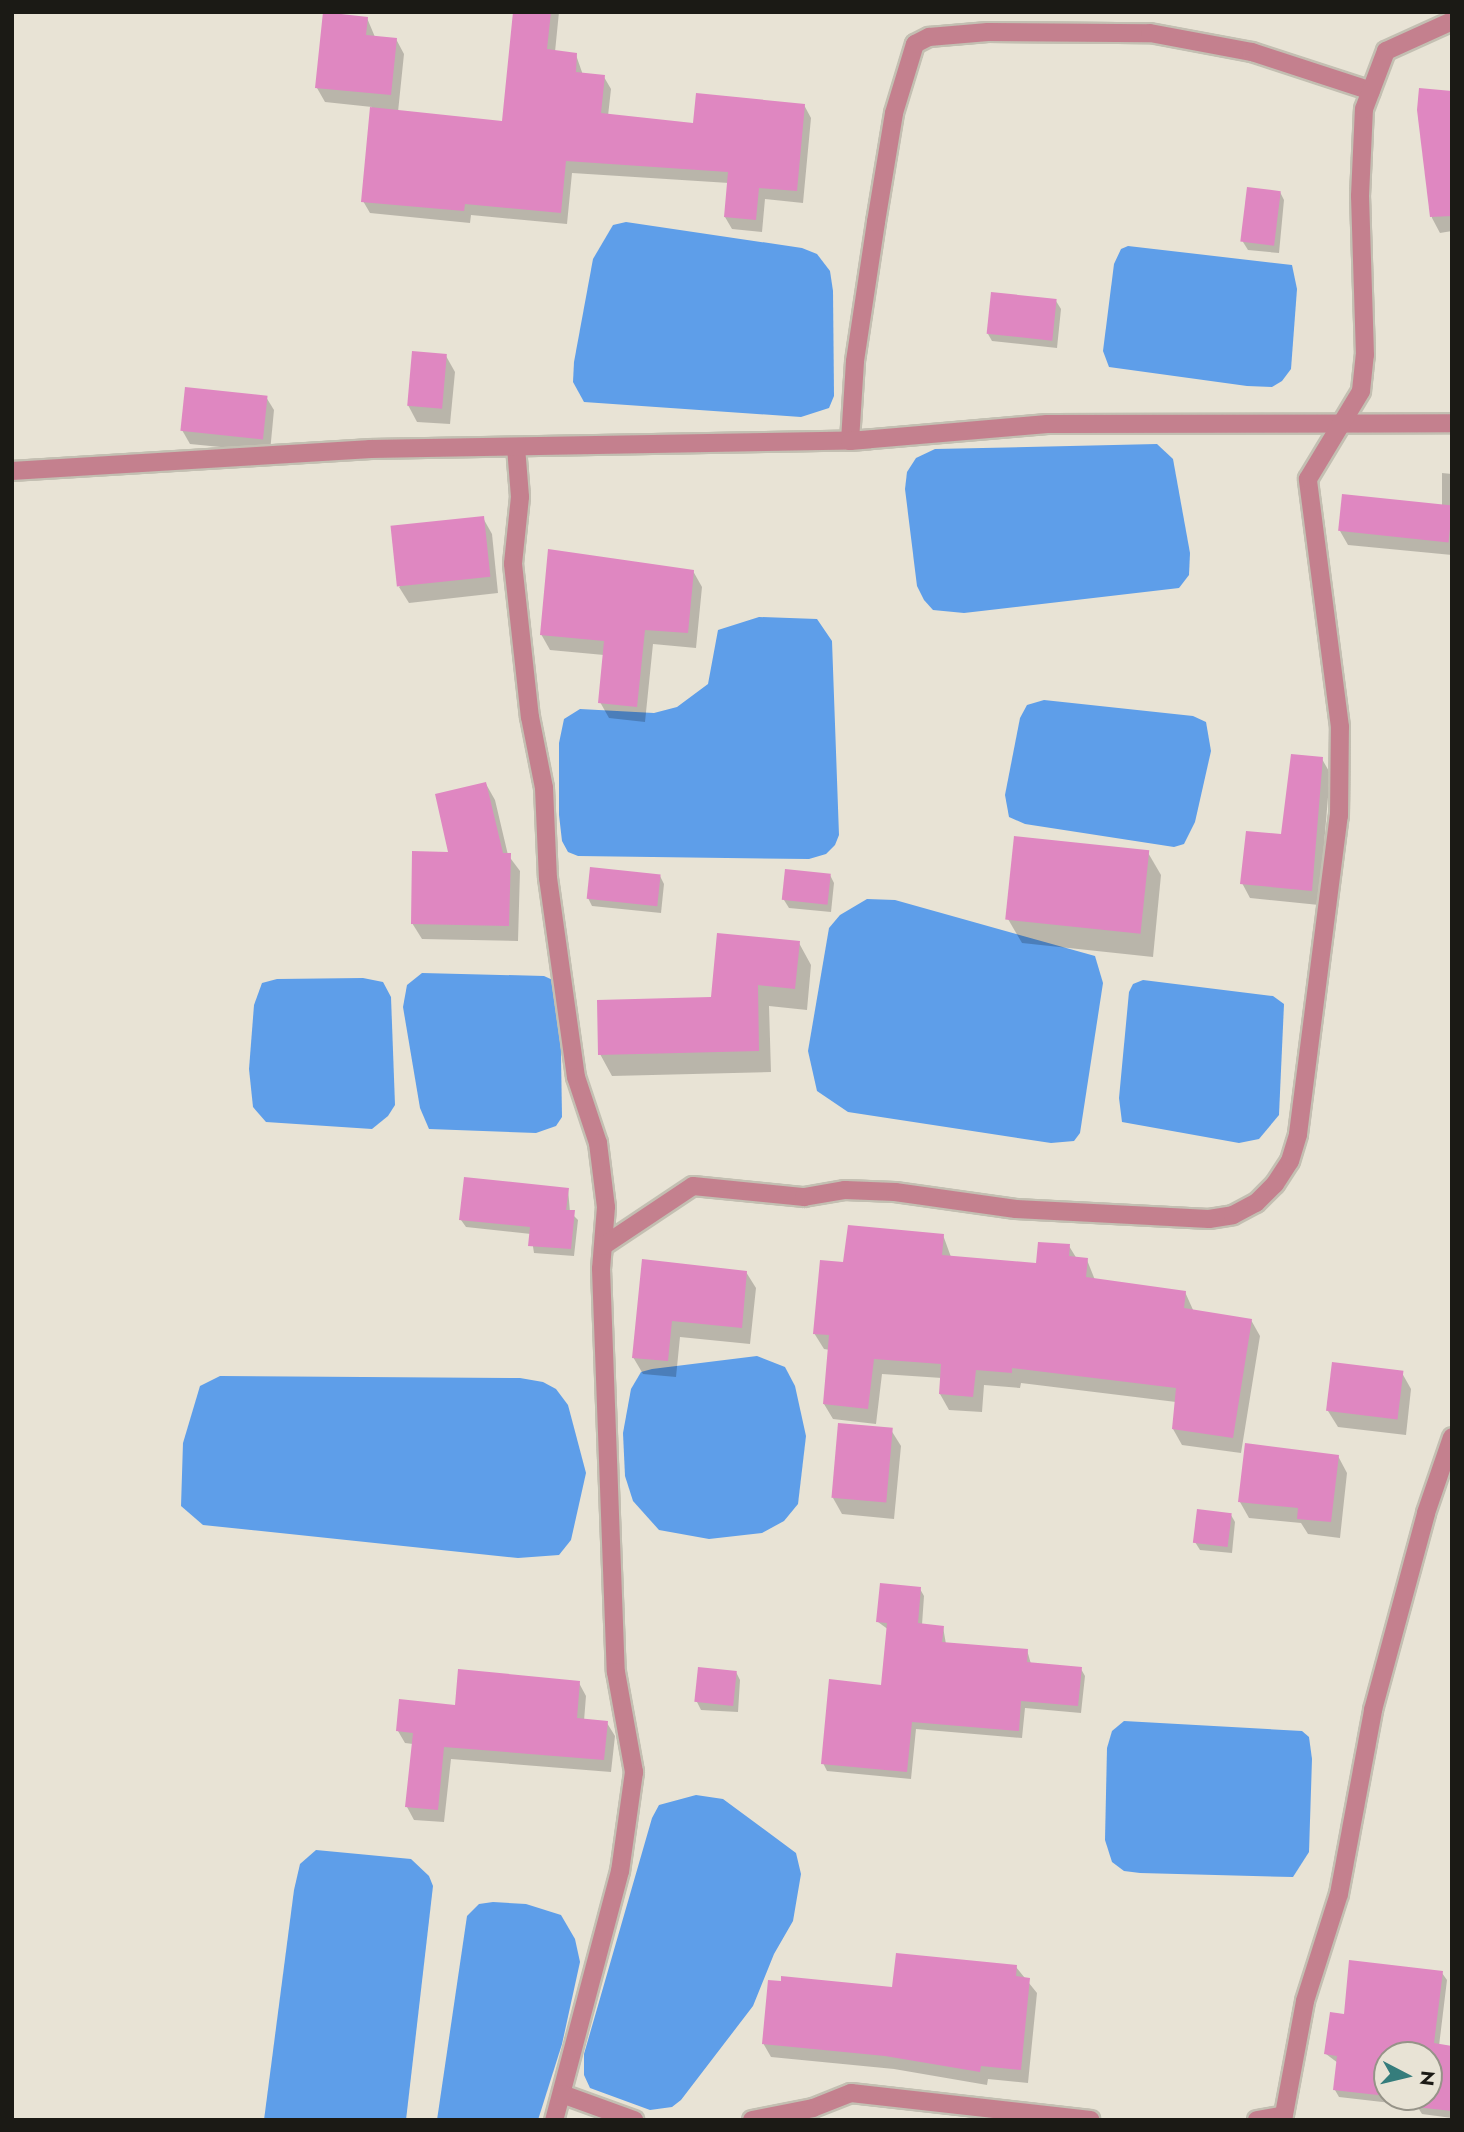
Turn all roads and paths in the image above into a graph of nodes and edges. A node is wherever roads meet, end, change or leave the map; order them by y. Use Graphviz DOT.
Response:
graph roads {
  1 [pos="1452,21"];
  2 [pos="1371,91"];
  3 [pos="1452,423"];
  4 [pos="1343,424"];
  5 [pos="850,441"];
  6 [pos="516,447"];
  7 [pos="12,471"];
  8 [pos="603,1246"];
  9 [pos="1452,1437"];
  10 [pos="562,2094"];
  11 [pos="1284,2117"];
  12 [pos="554,2120"];
  13 [pos="634,2120"];
  14 [pos="752,2120"];
  15 [pos="1090,2120"];
  16 [pos="1257,2120"];
  1 -- 2 [label="street"];
  2 -- 4 [label="street"];
  2 -- 5 [label="street"];
  3 -- 4 [label="street"];
  4 -- 5 [label="street"];
  4 -- 8 [label="street"];
  5 -- 6 [label="street"];
  6 -- 7 [label="street"];
  6 -- 8 [label="street"];
  8 -- 10 [label="street"];
  9 -- 11 [label="street"];
  10 -- 12 [label="street"];
  10 -- 13 [label="street"];
  11 -- 16 [label="street"];
  14 -- 15 [label="street"];
}
